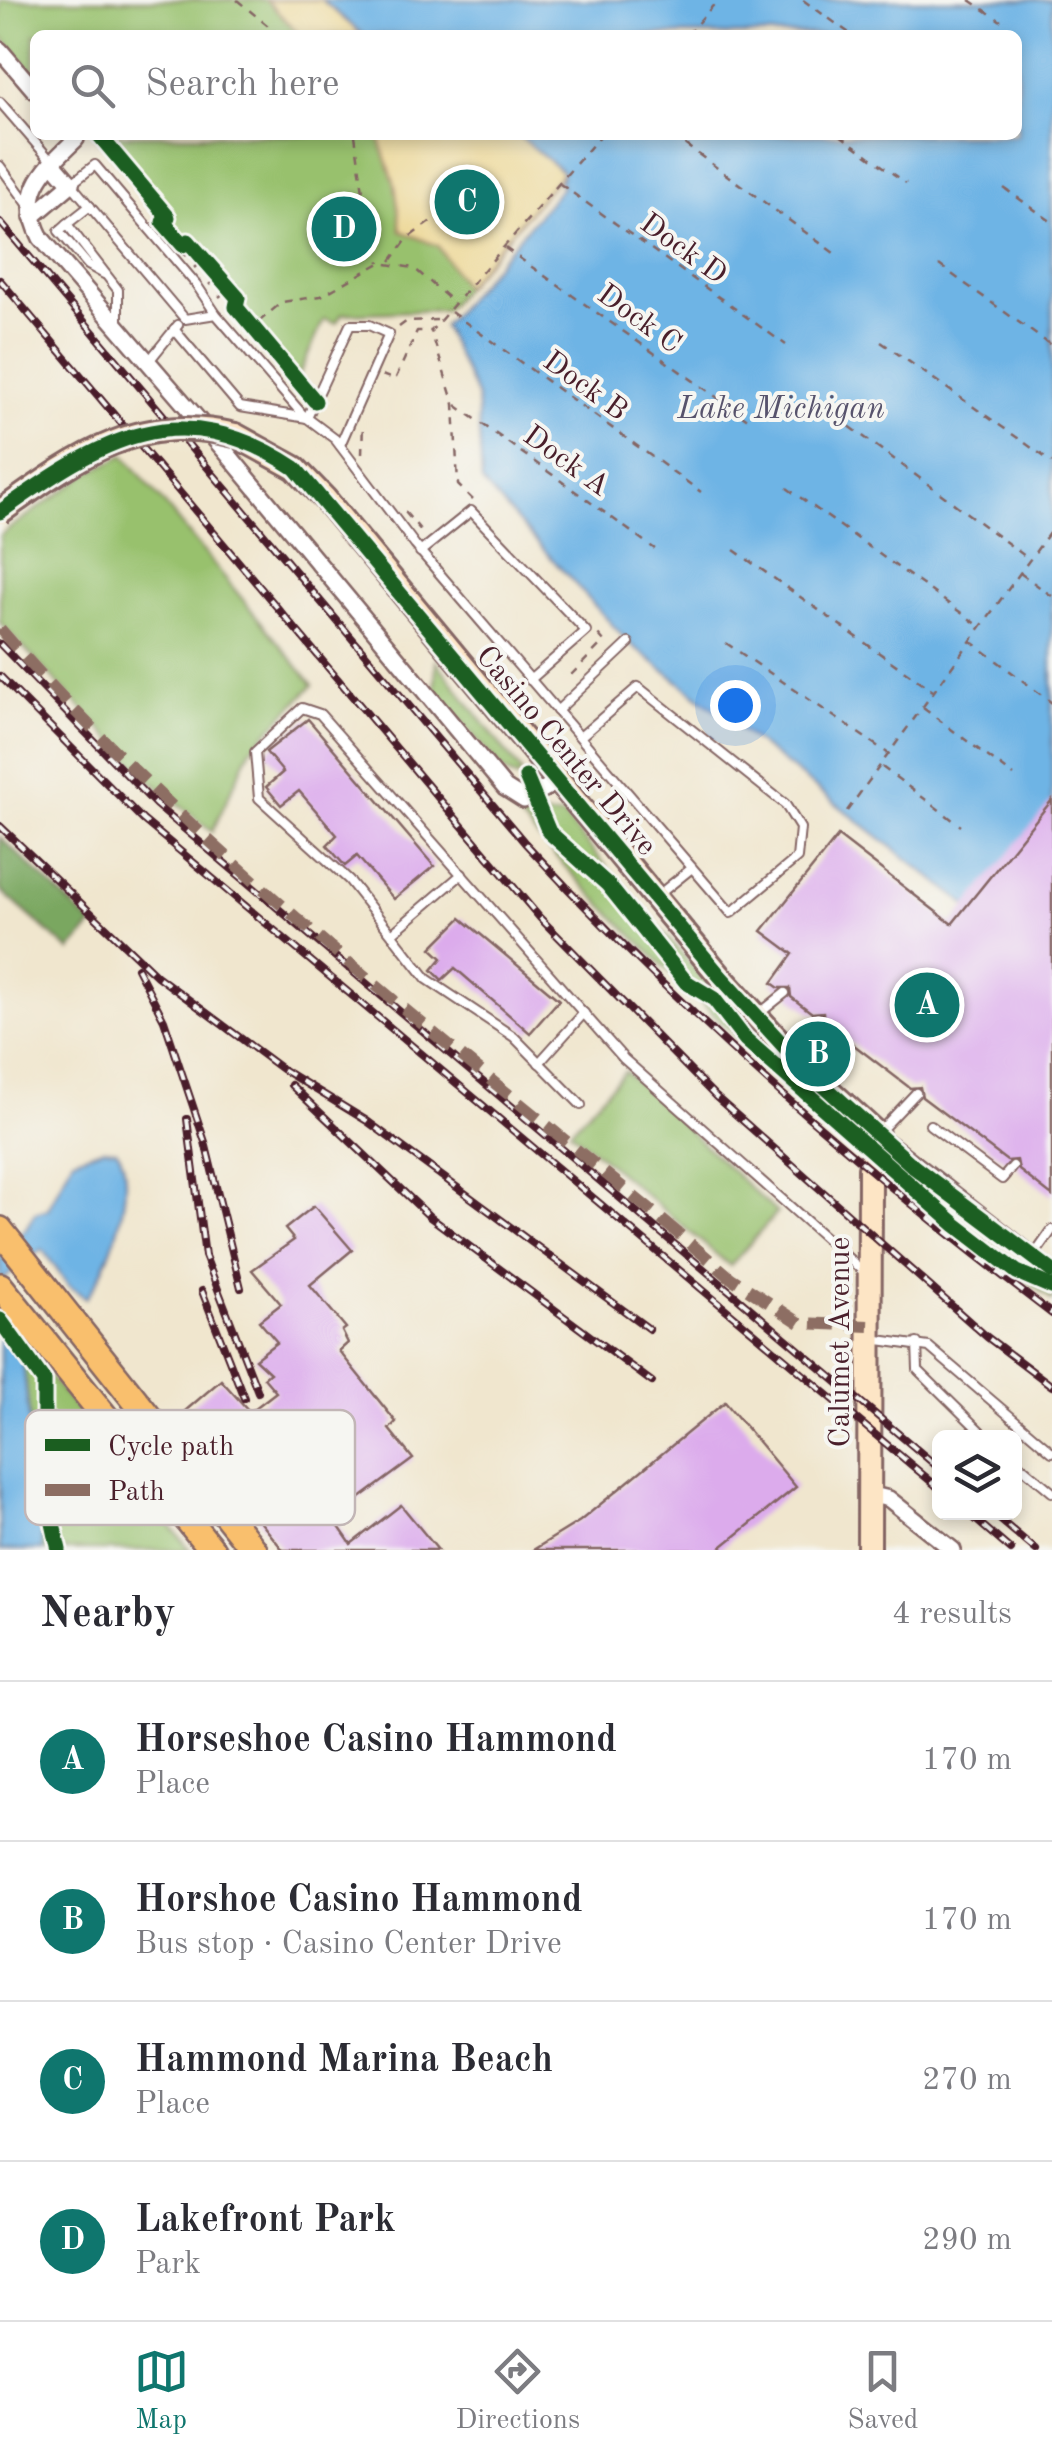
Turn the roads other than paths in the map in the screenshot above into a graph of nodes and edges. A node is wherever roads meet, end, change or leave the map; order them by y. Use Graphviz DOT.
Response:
graph roads {
  1 [pos="0,50"];
  2 [pos="30,85"];
  3 [pos="0,102"];
  4 [pos="30,137"];
  5 [pos="33,140"];
  6 [pos="75,140"];
  7 [pos="52,162"];
  8 [pos="0,166"];
  9 [pos="72,184"];
  10 [pos="90,206"];
  11 [pos="31,212"];
  12 [pos="216,314"];
  13 [pos="185,319"];
  14 [pos="118,325"];
  15 [pos="174,329"];
  16 [pos="149,361"];
  17 [pos="307,418"];
  18 [pos="340,445"];
  19 [pos="0,512"];
  20 [pos="420,552"];
  21 [pos="629,643"];
  22 [pos="530,680"];
  23 [pos="557,710"];
  24 [pos="580,737"];
  25 [pos="557,782"];
  26 [pos="692,868"];
  27 [pos="462,874"];
  28 [pos="654,898"];
  29 [pos="394,932"];
  30 [pos="785,993"];
  31 [pos="584,1013"];
  32 [pos="756,1016"];
  33 [pos="818,1018"];
  34 [pos="786,1049"];
  35 [pos="539,1063"];
  36 [pos="916,1093"];
  37 [pos="581,1105"];
  38 [pos="930,1124"];
  39 [pos="877,1134"];
  40 [pos="1013,1166"];
  41 [pos="1052,1230"];
  42 [pos="3,1234"];
  43 [pos="1033,1257"];
  44 [pos="1052,1271"];
  45 [pos="870,1277"];
  46 [pos="0,1287"];
  47 [pos="869,1339"];
  48 [pos="918,1342"];
  49 [pos="99,1410"];
  50 [pos="143,1410"];
  51 [pos="979,1430"];
  52 [pos="1052,1452"];
  53 [pos="1022,1467"];
  54 [pos="1052,1492"];
  55 [pos="869,1494"];
  56 [pos="192,1525"];
  57 [pos="234,1525"];
  58 [pos="212,1550"];
  59 [pos="254,1550"];
  60 [pos="869,1550"];
  61 [pos="952,1550"];
  1 -- 2 [label="street"];
  3 -- 4 [label="lane"];
  5 -- 7 [label="lane"];
  6 -- 7 [label="street"];
  7 -- 9 [label="street"];
  7 -- 11 [label="street"];
  8 -- 11 [label="lane"];
  9 -- 10 [label="lane"];
  9 -- 11 [label="street"];
  9 -- 12 [label="lane"];
  10 -- 13 [label="lane"];
  10 -- 14 [label="lane"];
  11 -- 14 [label="street"];
  12 -- 13 [label="lane"];
  12 -- 17 [label="lane"];
  13 -- 15 [label="lane"];
  14 -- 16 [label="street"];
  15 -- 16 [label="lane"];
  15 -- 17 [label="lane"];
  16 -- 25 [label="street"];
  17 -- 18 [label="lane"];
  17 -- 18 [label="lane"];
  18 -- 20 [label="lane"];
  19 -- 25 [label="street, Casino Center Drive, bridge"];
  20 -- 22 [label="lane"];
  20 -- 22 [label="lane"];
  21 -- 23 [label="lane"];
  22 -- 23 [label="lane"];
  23 -- 24 [label="lane"];
  24 -- 26 [label="lane"];
  24 -- 26 [label="lane"];
  25 -- 28 [label="street, Casino Center Drive"];
  26 -- 28 [label="lane"];
  27 -- 29 [label="lane"];
  27 -- 29 [label="lane"];
  27 -- 31 [label="lane"];
  28 -- 32 [label="street, Casino Center Drive"];
  29 -- 35 [label="lane"];
  30 -- 32 [label="lane"];
  31 -- 35 [label="lane"];
  31 -- 45 [label="lane"];
  32 -- 34 [label="street, Casino Center Drive"];
  33 -- 34 [label="lane"];
  34 -- 39 [label="street, Casino Center Drive"];
  35 -- 37 [label="lane"];
  36 -- 39 [label="lane"];
  38 -- 40 [label="lane"];
  39 -- 43 [label="street, Casino Center Drive"];
  39 -- 45 [label="street, Calumet Avenue"];
  41 -- 43 [label="lane"];
  42 -- 50 [label="main road"];
  43 -- 44 [label="street, Casino Center Drive"];
  45 -- 47 [label="street, Calumet Avenue"];
  46 -- 49 [label="main road"];
  47 -- 48 [label="lane"];
  47 -- 55 [label="street, Calumet Avenue"];
  48 -- 51 [label="lane"];
  48 -- 52 [label="lane"];
  53 -- 54 [label="lane"];
  55 -- 60 [label="street, Calumet Avenue"];
  55 -- 61 [label="street"];
  56 -- 58 [label="main road"];
  57 -- 59 [label="main road"];
}
